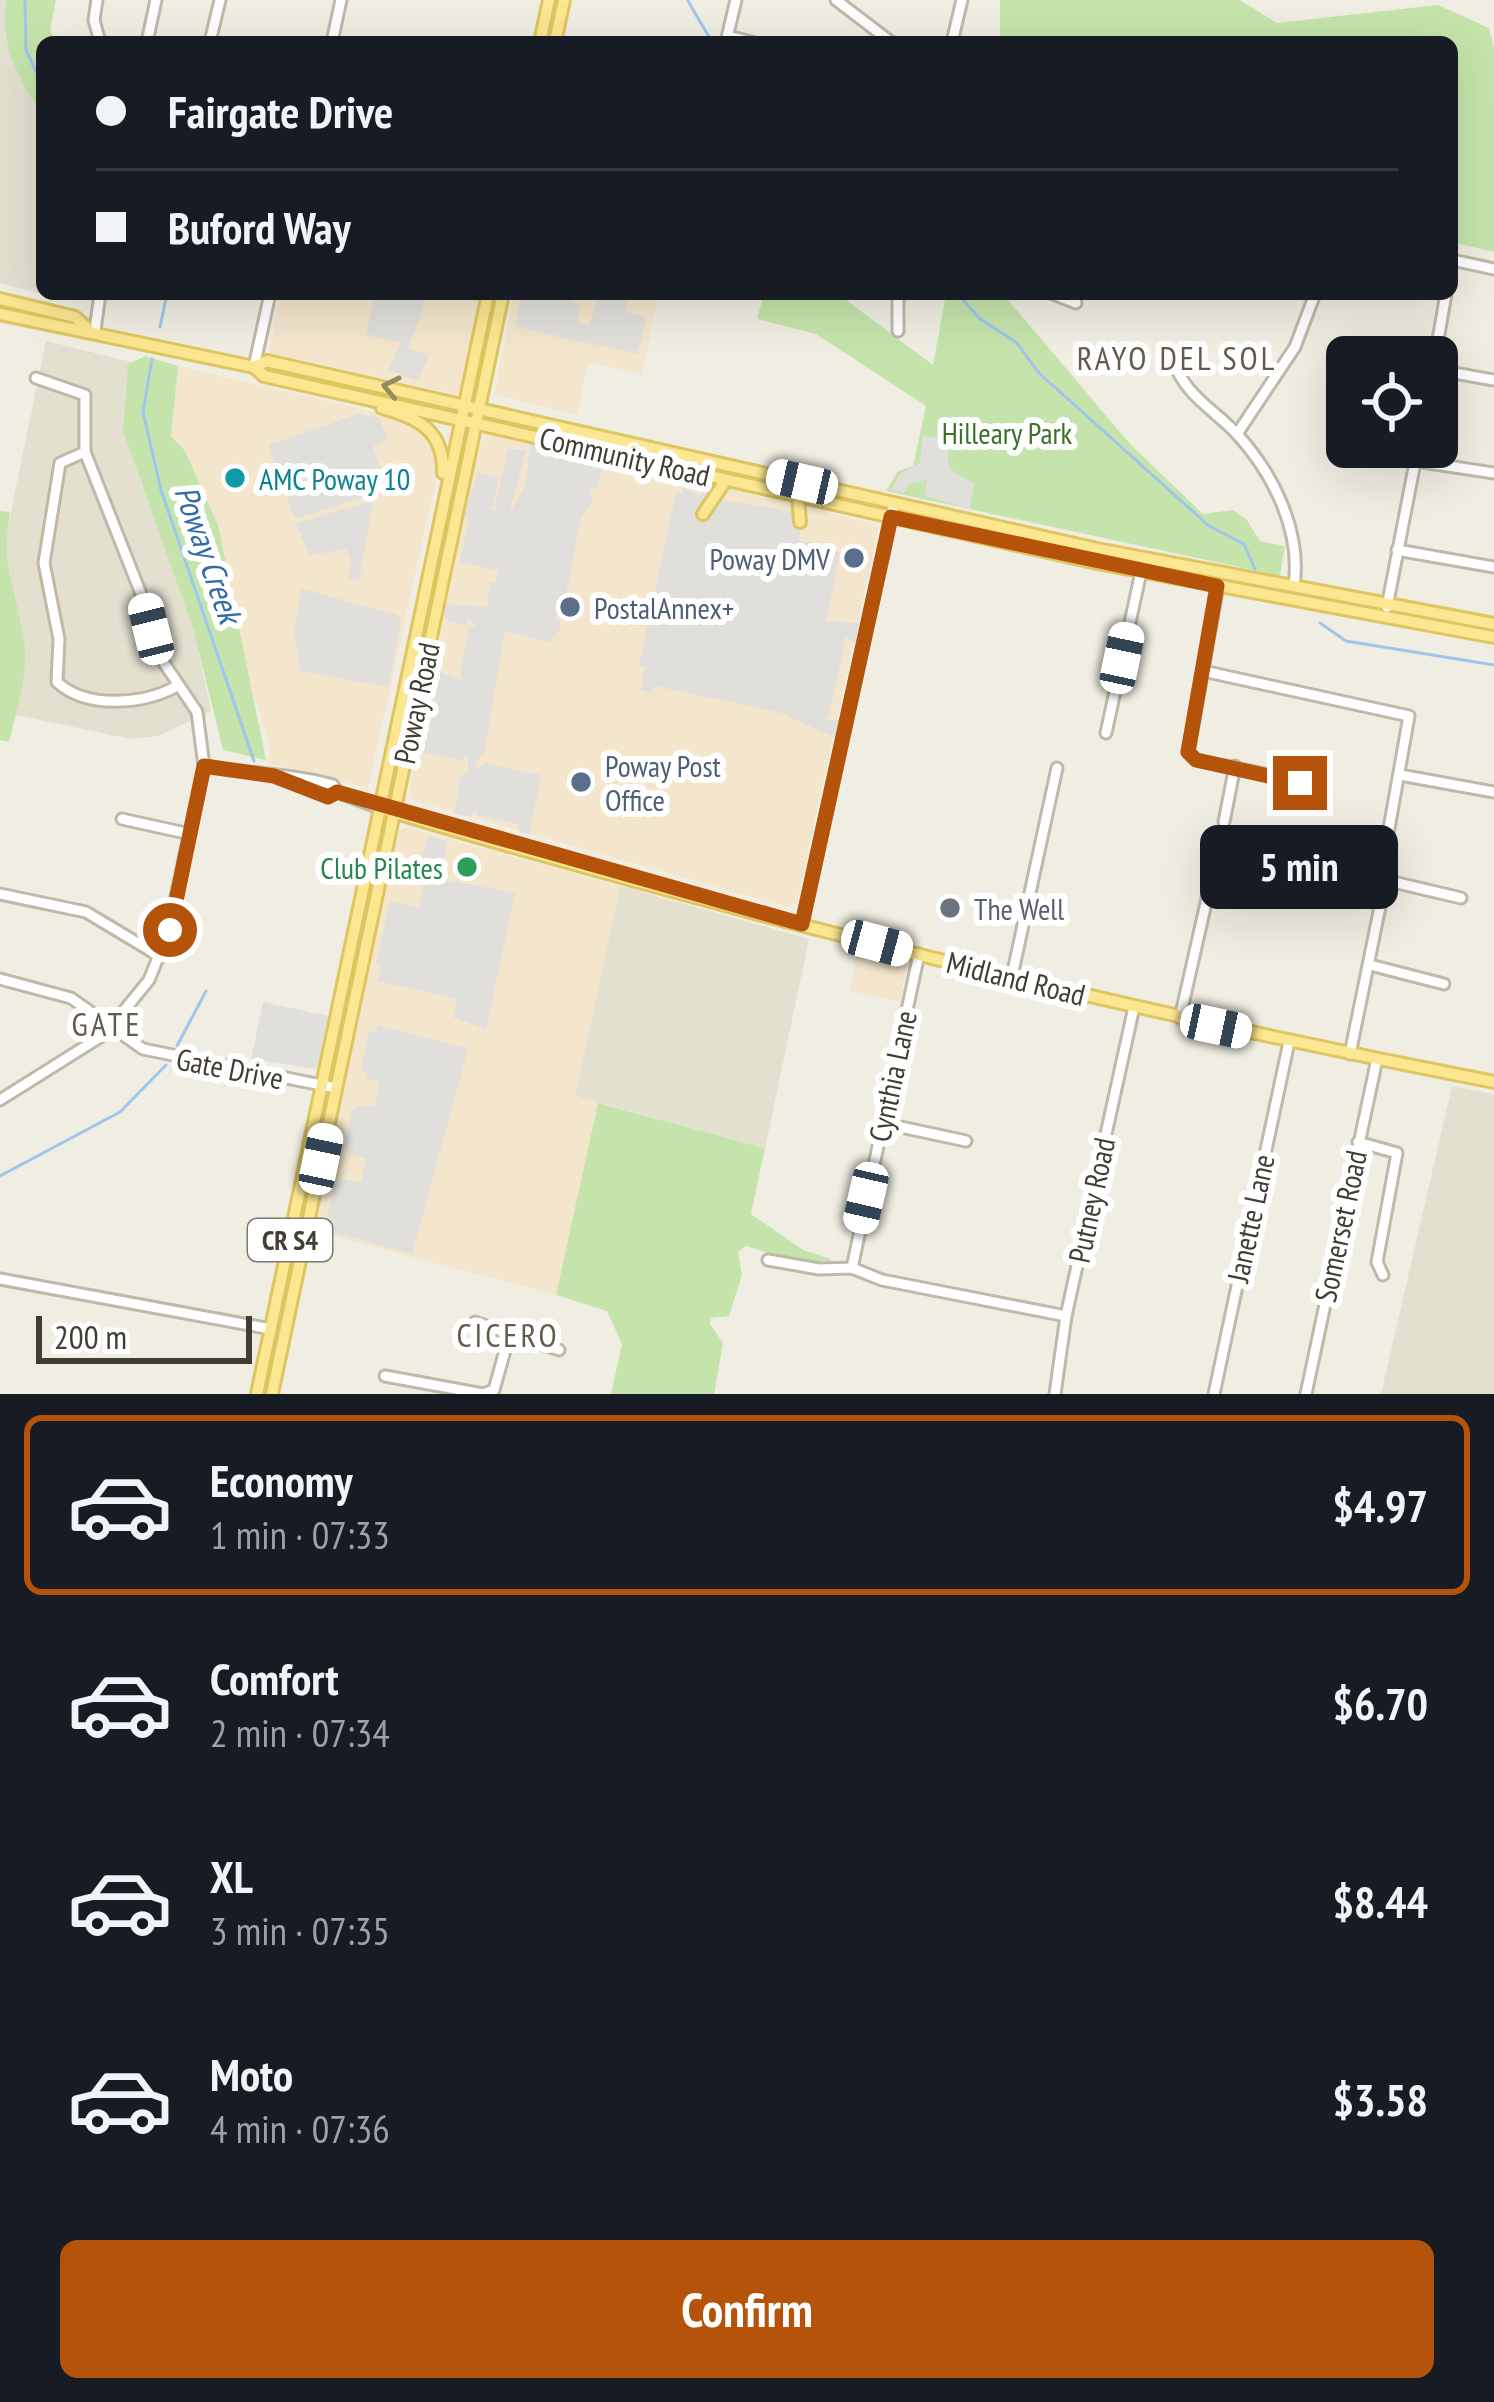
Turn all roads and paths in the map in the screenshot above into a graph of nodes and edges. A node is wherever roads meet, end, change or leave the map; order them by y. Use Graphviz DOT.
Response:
graph roads {
  1 [pos="97,0"];
  2 [pos="156,0"];
  3 [pos="220,0"];
  4 [pos="341,0"];
  5 [pos="736,0"];
  6 [pos="836,0"];
  7 [pos="962,0"];
  8 [pos="555,1"];
  9 [pos="98,36"];
  10 [pos="148,36"];
  11 [pos="211,36"];
  12 [pos="333,36"];
  13 [pos="550,36"];
  14 [pos="550,36"];
  15 [pos="728,36"];
  16 [pos="883,36"];
  17 [pos="953,36"];
  18 [pos="1458,262"];
  19 [pos="1494,269"];
  20 [pos="23,287"];
  21 [pos="0,299"];
  22 [pos="99,300"];
  23 [pos="269,300"];
  24 [pos="487,300"];
  25 [pos="501,300"];
  26 [pos="898,300"];
  27 [pos="1069,300"];
  28 [pos="1313,300"];
  29 [pos="1445,300"];
  30 [pos="1076,303"];
  31 [pos="22,309"];
  32 [pos="0,314"];
  33 [pos="92,330"];
  34 [pos="898,331"];
  35 [pos="1439,336"];
  36 [pos="254,367"];
  37 [pos="1178,372"];
  38 [pos="1458,374"];
  39 [pos="36,379"];
  40 [pos="350,379"];
  41 [pos="1494,380"];
  42 [pos="305,385"];
  43 [pos="328,390"];
  44 [pos="464,403"];
  45 [pos="479,406"];
  46 [pos="460,418"];
  47 [pos="476,421"];
  48 [pos="1237,434"];
  49 [pos="646,447"];
  50 [pos="593,449"];
  51 [pos="85,452"];
  52 [pos="691,456"];
  53 [pos="635,459"];
  54 [pos="1458,467"];
  55 [pos="1413,468"];
  56 [pos="1494,472"];
  57 [pos="710,476"];
  58 [pos="726,480"];
  59 [pos="802,482"];
  60 [pos="798,496"];
  61 [pos="892,510"];
  62 [pos="440,511"];
  63 [pos="800,522"];
  64 [pos="436,529"];
  65 [pos="1397,550"];
  66 [pos="1143,558"];
  67 [pos="1097,563"];
  68 [pos="1494,567"];
  69 [pos="1197,569"];
  70 [pos="1141,572"];
  71 [pos="1264,581"];
  72 [pos="1217,586"];
  73 [pos="1294,586"];
  74 [pos="1247,591"];
  75 [pos="421,603"];
  76 [pos="436,608"];
  77 [pos="1386,610"];
  78 [pos="1494,624"];
  79 [pos="1494,637"];
  80 [pos="1203,671"];
  81 [pos="422,679"];
  82 [pos="177,686"];
  83 [pos="1106,734"];
  84 [pos="204,766"];
  85 [pos="1235,766"];
  86 [pos="1057,768"];
  87 [pos="1400,775"];
  88 [pos="1308,790"];
  89 [pos="1494,792"];
  90 [pos="379,808"];
  91 [pos="393,812"];
  92 [pos="122,819"];
  93 [pos="1224,822"];
  94 [pos="190,834"];
  95 [pos="1220,841"];
  96 [pos="369,860"];
  97 [pos="1351,872"];
  98 [pos="1385,882"];
  99 [pos="0,894"];
  100 [pos="1460,898"];
  101 [pos="357,918"];
  102 [pos="802,924"];
  103 [pos="369,926"];
  104 [pos="919,954"];
  105 [pos="161,957"];
  106 [pos="1370,965"];
  107 [pos="1012,976"];
  108 [pos="0,980"];
  109 [pos="1444,983"];
  110 [pos="357,984"];
  111 [pos="1134,1007"];
  112 [pos="1180,1018"];
  113 [pos="113,1027"];
  114 [pos="1289,1042"];
  115 [pos="1350,1054"];
  116 [pos="1377,1059"];
  117 [pos="1494,1082"];
  118 [pos="329,1087"];
  119 [pos="0,1100"];
  120 [pos="882,1123"];
  121 [pos="966,1142"];
  122 [pos="1358,1142"];
  123 [pos="297,1237"];
  124 [pos="767,1260"];
  125 [pos="852,1268"];
  126 [pos="1383,1275"];
  127 [pos="0,1279"];
  128 [pos="1066,1316"];
  129 [pos="475,1322"];
  130 [pos="271,1329"];
  131 [pos="509,1336"];
  132 [pos="559,1350"];
  133 [pos="385,1376"];
  134 [pos="440,1389"];
  135 [pos="264,1394"];
  136 [pos="1055,1394"];
  137 [pos="1214,1394"];
  138 [pos="1306,1394"];
  1 -- 9 [label="street"];
  2 -- 10 [label="street"];
  3 -- 11 [label="street"];
  4 -- 12 [label="street"];
  5 -- 15 [label="street"];
  6 -- 16 [label="street"];
  7 -- 17 [label="street"];
  8 -- 13 [label="main road"];
  8 -- 14 [label="main road"];
  18 -- 19 [label="street"];
  20 -- 31 [label="street"];
  21 -- 31 [label="main road, Community Road"];
  22 -- 33 [label="street"];
  23 -- 36 [label="street"];
  24 -- 44 [label="main road, Poway Road / CR S4"];
  25 -- 45 [label="main road, Poway Road / CR S4"];
  26 -- 34 [label="street"];
  27 -- 30 [label="street"];
  28 -- 48 [label="street"];
  29 -- 35 [label="street"];
  31 -- 32 [label="main road, Community Road"];
  31 -- 33 [label="main road, Community Road"];
  33 -- 36 [label="main road, Community Road"];
  36 -- 40 [label="main road, Community Road"];
  36 -- 42 [label="main road, Community Road"];
  37 -- 48 [label="street"];
  38 -- 41 [label="street"];
  39 -- 51 [label="street"];
  40 -- 42 [label="main road"];
  44 -- 40 [label="main road, Community Road, one-way"];
  42 -- 43 [label="main road, Community Road"];
  43 -- 46 [label="main road, Community Road"];
  43 -- 62 [label="main road"];
  44 -- 45 [label="main road, Community Road"];
  44 -- 46 [label="main road, Poway Road / CR S4"];
  45 -- 47 [label="main road, Poway Road / CR S4"];
  45 -- 49 [label="main road, Community Road"];
  46 -- 47 [label="main road, Community Road"];
  46 -- 62 [label="main road, Poway Road / CR S4"];
  47 -- 50 [label="main road, Community Road"];
  47 -- 76 [label="main road, Poway Road / CR S4"];
  48 -- 73 [label="street"];
  49 -- 50 [label="main road"];
  49 -- 52 [label="main road, Community Road"];
  50 -- 53 [label="main road, Community Road"];
  51 -- 82 [label="street"];
  51 -- 82 [label="street"];
  52 -- 53 [label="main road"];
  52 -- 59 [label="main road, Community Road"];
  53 -- 57 [label="main road, Community Road"];
  54 -- 56 [label="street"];
  55 -- 65 [label="street"];
  57 -- 58 [label="main road, Community Road"];
  57 -- 58 [label="main road"];
  57 -- 59 [label="main road"];
  58 -- 60 [label="main road, Community Road"];
  59 -- 61 [label="main road, Community Road"];
  60 -- 61 [label="main road, Community Road"];
  60 -- 63 [label="main road"];
  61 -- 66 [label="main road, Community Road"];
  61 -- 67 [label="main road, Community Road"];
  61 -- 102 [label="street"];
  62 -- 64 [label="main road, Poway Road / CR S4"];
  64 -- 75 [label="main road, Poway Road / CR S4"];
  64 -- 76 [label="main road"];
  65 -- 68 [label="street"];
  65 -- 77 [label="street"];
  66 -- 67 [label="main road"];
  66 -- 69 [label="main road, Community Road"];
  67 -- 70 [label="main road, Community Road"];
  69 -- 70 [label="main road"];
  69 -- 71 [label="main road, Community Road"];
  70 -- 72 [label="main road, Community Road"];
  70 -- 83 [label="street"];
  71 -- 72 [label="main road"];
  71 -- 73 [label="main road, Community Road"];
  72 -- 74 [label="main road, Community Road"];
  72 -- 80 [label="street"];
  73 -- 74 [label="main road"];
  73 -- 77 [label="main road, Community Road"];
  74 -- 77 [label="main road, Community Road"];
  75 -- 81 [label="main road"];
  75 -- 90 [label="main road, Poway Road / CR S4"];
  76 -- 81 [label="main road, Poway Road / CR S4"];
  77 -- 78 [label="main road, Community Road"];
  77 -- 79 [label="main road, Community Road"];
  80 -- 85 [label="street"];
  80 -- 87 [label="street"];
  81 -- 91 [label="main road, Poway Road / CR S4"];
  82 -- 84 [label="street"];
  84 -- 90 [label="street, Midland Road"];
  84 -- 94 [label="street"];
  85 -- 88 [label="street"];
  85 -- 93 [label="street"];
  86 -- 107 [label="street"];
  87 -- 89 [label="street"];
  87 -- 98 [label="street"];
  90 -- 91 [label="main road, Midland Road"];
  90 -- 96 [label="main road, Poway Road / CR S4"];
  91 -- 102 [label="main road, Midland Road"];
  91 -- 103 [label="main road, Poway Road / CR S4"];
  92 -- 94 [label="street"];
  94 -- 105 [label="street"];
  95 -- 112 [label="street"];
  96 -- 101 [label="main road, Poway Road / CR S4"];
  96 -- 103 [label="main road"];
  97 -- 98 [label="street"];
  98 -- 100 [label="street"];
  98 -- 106 [label="street"];
  99 -- 105 [label="street"];
  101 -- 110 [label="main road"];
  101 -- 118 [label="main road, Poway Road / CR S4"];
  102 -- 104 [label="main road, Midland Road"];
  103 -- 110 [label="main road, Poway Road / CR S4"];
  104 -- 107 [label="main road, Midland Road"];
  104 -- 120 [label="street, Cynthia Lane"];
  105 -- 113 [label="street"];
  106 -- 109 [label="street"];
  106 -- 115 [label="street"];
  107 -- 111 [label="main road, Midland Road"];
  108 -- 113 [label="street, Gate Drive"];
  110 -- 118 [label="main road, Poway Road / CR S4"];
  111 -- 112 [label="main road, Midland Road"];
  111 -- 128 [label="street, Putney Road"];
  112 -- 114 [label="main road, Midland Road"];
  113 -- 118 [label="street, Gate Drive"];
  113 -- 119 [label="street"];
  114 -- 115 [label="main road, Midland Road"];
  114 -- 137 [label="street, Janette Lane"];
  115 -- 116 [label="main road, Midland Road"];
  116 -- 117 [label="main road, Midland Road"];
  116 -- 122 [label="street, Somerset Road"];
  118 -- 123 [label="main road, Poway Road / CR S4"];
  118 -- 123 [label="main road, Poway Road / CR S4"];
  120 -- 121 [label="street"];
  120 -- 125 [label="street, Cynthia Lane"];
  122 -- 126 [label="street"];
  122 -- 138 [label="street, Somerset Road"];
  123 -- 130 [label="main road, Poway Road / CR S4"];
  123 -- 135 [label="main road, Poway Road / CR S4"];
  124 -- 125 [label="street"];
  125 -- 128 [label="street"];
  127 -- 130 [label="street"];
  128 -- 136 [label="street, Putney Road"];
  129 -- 131 [label="street"];
  130 -- 135 [label="main road, Poway Road"];
  131 -- 132 [label="street"];
  131 -- 134 [label="street"];
  133 -- 134 [label="street"];
}
